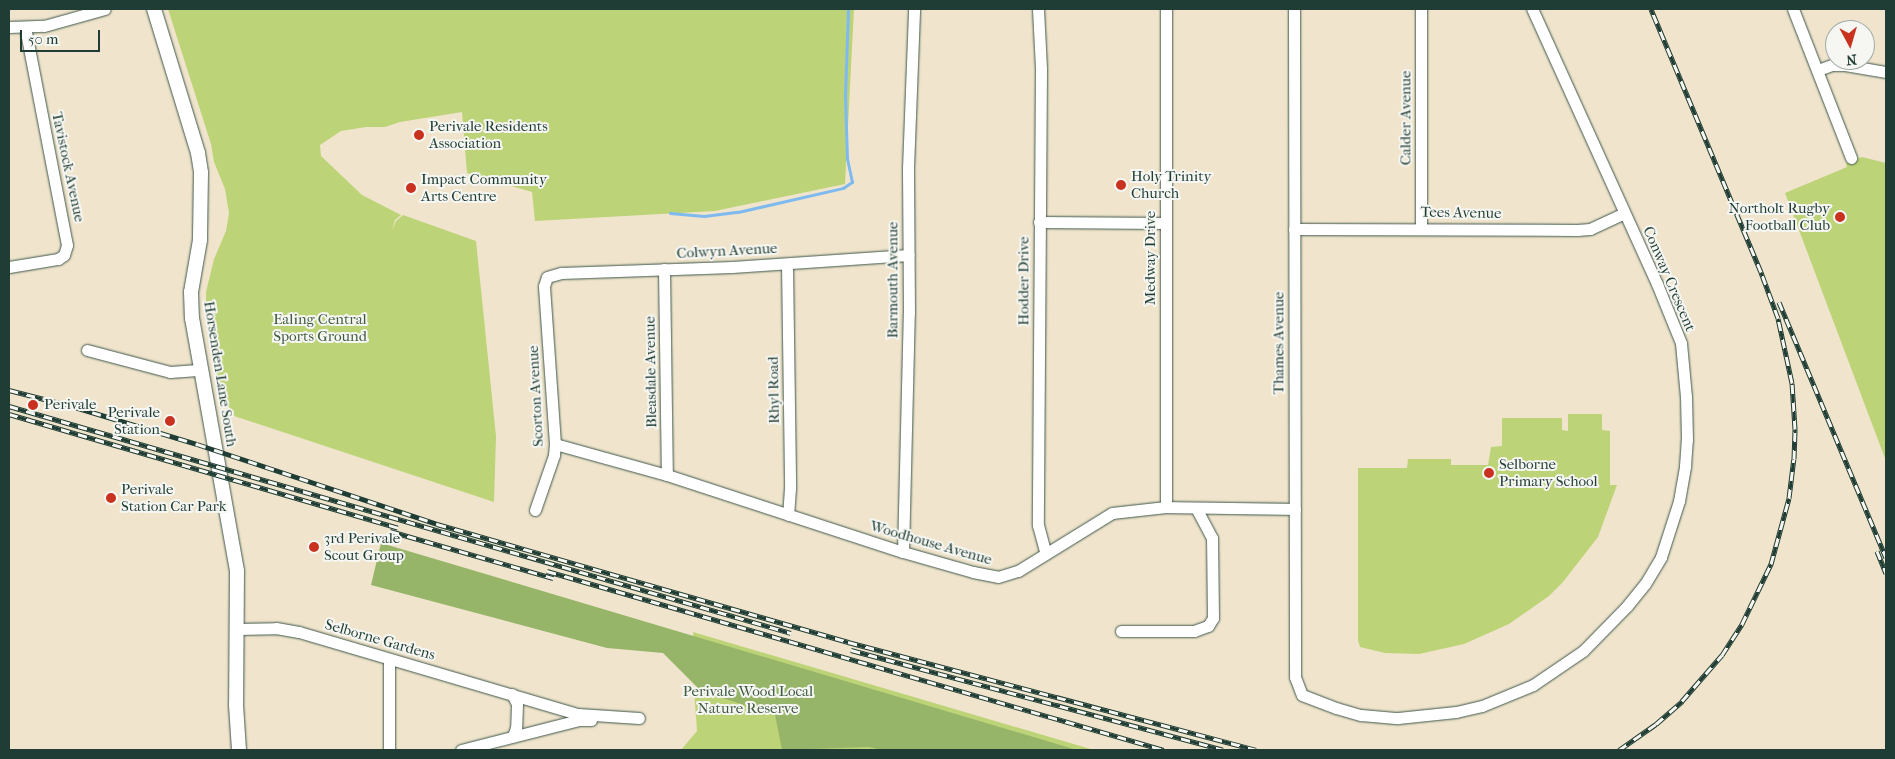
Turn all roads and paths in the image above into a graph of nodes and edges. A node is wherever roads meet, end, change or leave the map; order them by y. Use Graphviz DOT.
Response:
graph roads {
  1 [pos="105,9"];
  2 [pos="154,9"];
  3 [pos="914,9"];
  4 [pos="1038,9"];
  5 [pos="1166,9"];
  6 [pos="1294,9"];
  7 [pos="1421,9"];
  8 [pos="1532,9"];
  9 [pos="1793,9"];
  10 [pos="9,27"];
  11 [pos="25,27"];
  12 [pos="1818,70"];
  13 [pos="1886,72"];
  14 [pos="1852,158"];
  15 [pos="1624,213"];
  16 [pos="1039,222"];
  17 [pos="1166,223"];
  18 [pos="1294,228"];
  19 [pos="1421,228"];
  20 [pos="909,255"];
  21 [pos="786,264"];
  22 [pos="9,267"];
  23 [pos="664,269"];
  24 [pos="547,277"];
  25 [pos="87,350"];
  26 [pos="201,370"];
  27 [pos="555,444"];
  28 [pos="667,475"];
  29 [pos="1166,507"];
  30 [pos="1196,508"];
  31 [pos="1295,508"];
  32 [pos="535,510"];
  33 [pos="788,515"];
  34 [pos="903,552"];
  35 [pos="1045,552"];
  36 [pos="238,629"];
  37 [pos="1121,631"];
  38 [pos="389,659"];
  39 [pos="1295,677"];
  40 [pos="512,694"];
  41 [pos="513,736"];
  42 [pos="239,750"];
  43 [pos="389,750"];
  44 [pos="461,750"];
  1 -- 11 [label="street"];
  2 -- 26 [label="street, Horsenden Lane South"];
  3 -- 20 [label="street, Barmouth Avenue"];
  4 -- 16 [label="street, Hodder Drive"];
  5 -- 17 [label="street, Medway Drive"];
  6 -- 18 [label="street, Thames Avenue"];
  7 -- 19 [label="street, Calder Avenue"];
  8 -- 15 [label="street, Conway Crescent"];
  9 -- 12 [label="street"];
  10 -- 11 [label="street"];
  11 -- 22 [label="street, Tavistock Avenue"];
  12 -- 13 [label="street"];
  12 -- 14 [label="street"];
  15 -- 19 [label="street, Tees Avenue"];
  15 -- 39 [label="street, Conway Crescent"];
  16 -- 17 [label="street"];
  16 -- 35 [label="street, Hodder Drive"];
  17 -- 29 [label="street, Medway Drive"];
  18 -- 19 [label="street, Tees Avenue"];
  18 -- 31 [label="street, Thames Avenue"];
  20 -- 21 [label="street, Colwyn Avenue"];
  20 -- 34 [label="street, Barmouth Avenue"];
  21 -- 23 [label="street, Colwyn Avenue"];
  21 -- 33 [label="street, Rhyl Road"];
  23 -- 24 [label="street, Colwyn Avenue"];
  23 -- 28 [label="street, Bleasdale Avenue"];
  24 -- 27 [label="street, Scorton Avenue"];
  25 -- 26 [label="street"];
  26 -- 36 [label="street, Horsenden Lane South"];
  27 -- 28 [label="street, Woodhouse Avenue"];
  27 -- 32 [label="street, Scorton Avenue"];
  28 -- 33 [label="street, Woodhouse Avenue"];
  29 -- 30 [label="street, Woodhouse Avenue"];
  29 -- 35 [label="street, Woodhouse Avenue"];
  30 -- 31 [label="street, Woodhouse Avenue"];
  30 -- 37 [label="street"];
  31 -- 39 [label="street, Thames Avenue"];
  33 -- 34 [label="street, Woodhouse Avenue"];
  34 -- 35 [label="street, Woodhouse Avenue"];
  36 -- 38 [label="street, Selborne Gardens"];
  36 -- 42 [label="street, Horsenden Lane South"];
  38 -- 40 [label="street, Selborne Gardens"];
  38 -- 43 [label="street"];
  40 -- 41 [label="street"];
  40 -- 41 [label="street, Selborne Gardens"];
  41 -- 44 [label="street"];
}
